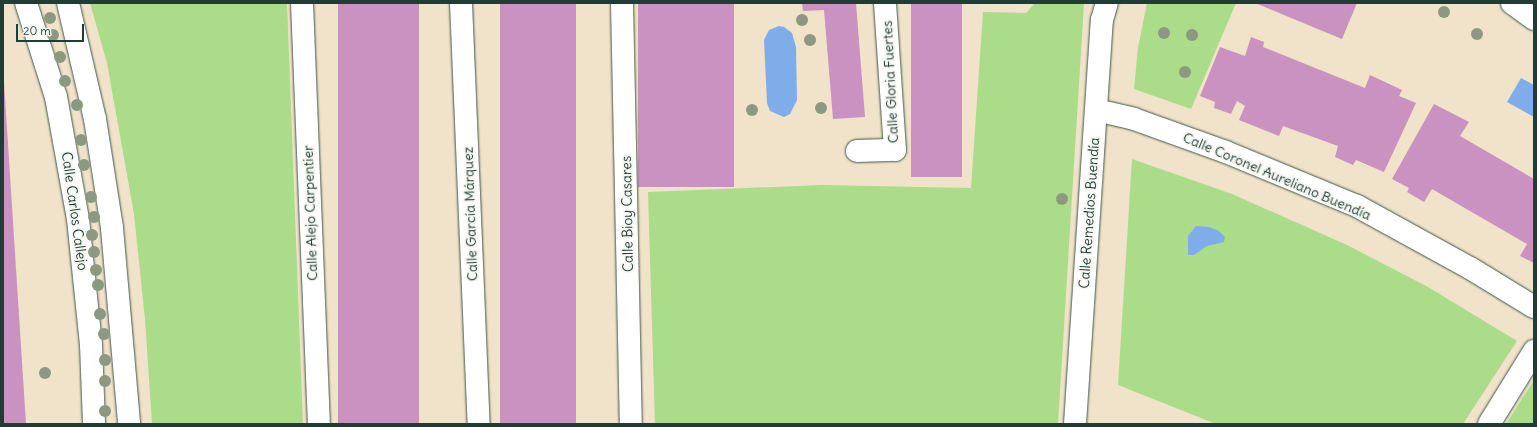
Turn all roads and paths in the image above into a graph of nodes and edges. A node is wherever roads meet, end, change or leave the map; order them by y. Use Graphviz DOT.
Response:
graph roads {
  1 [pos="26,3"];
  2 [pos="68,3"];
  3 [pos="302,3"];
  4 [pos="461,3"];
  5 [pos="622,3"];
  6 [pos="886,3"];
  7 [pos="1107,3"];
  8 [pos="1512,3"];
  9 [pos="1534,19"];
  10 [pos="1096,110"];
  11 [pos="857,151"];
  12 [pos="1534,307"];
  13 [pos="1534,351"];
  14 [pos="94,424"];
  15 [pos="129,424"];
  16 [pos="319,424"];
  17 [pos="479,424"];
  18 [pos="631,424"];
  19 [pos="1075,424"];
  20 [pos="1489,424"];
  1 -- 14 [label="street, Calle Carlos Callejo"];
  2 -- 15 [label="street"];
  3 -- 16 [label="street, Calle Alejo Carpentier"];
  4 -- 17 [label="street, Calle García Márquez"];
  5 -- 18 [label="street, Calle Bioy Casares"];
  6 -- 11 [label="street, Calle Gloria Fuertes"];
  7 -- 10 [label="street, Calle Remedios Buendía"];
  8 -- 9 [label="street"];
  10 -- 12 [label="street, Calle Coronel Aureliano Buendía"];
  10 -- 19 [label="street, Calle Remedios Buendía"];
  13 -- 20 [label="street"];
}
